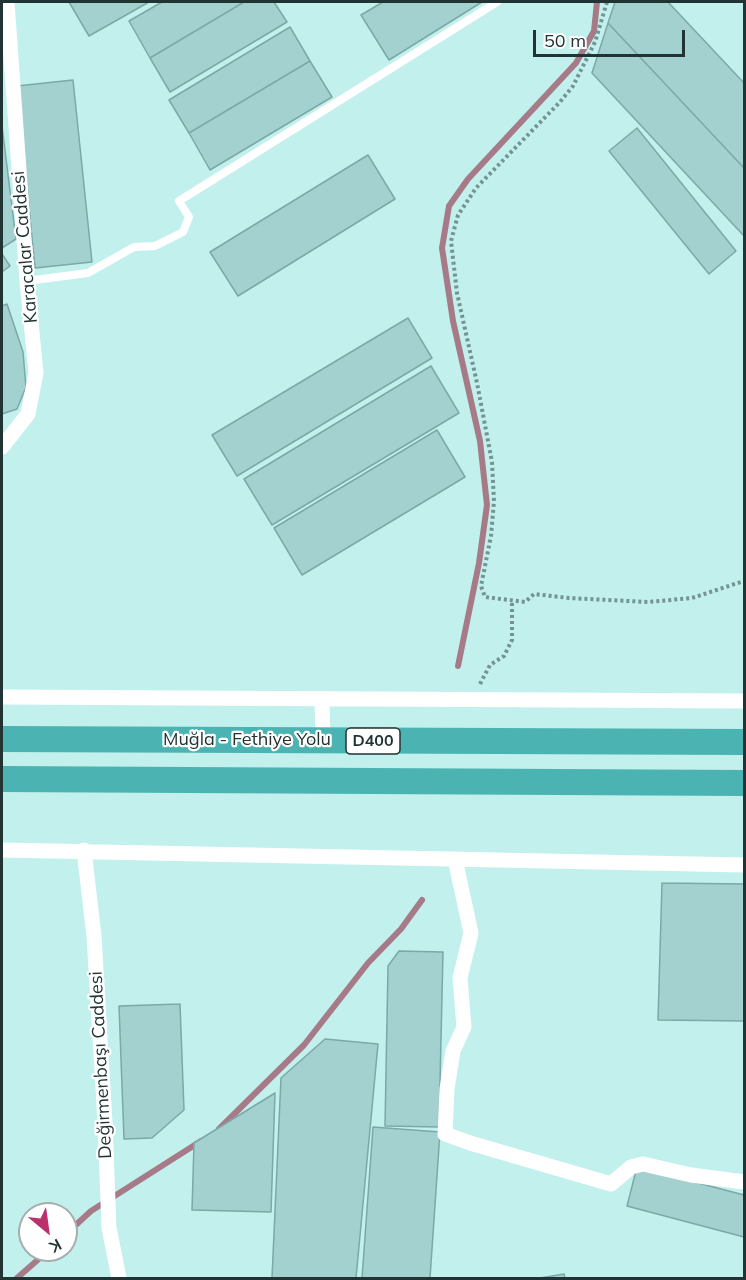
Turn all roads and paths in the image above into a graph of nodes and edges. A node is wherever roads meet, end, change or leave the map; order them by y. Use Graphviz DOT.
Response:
graph roads {
  1 [pos="7,2"];
  2 [pos="497,2"];
  3 [pos="607,2"];
  4 [pos="27,281"];
  5 [pos="2,447"];
  6 [pos="744,581"];
  7 [pos="512,601"];
  8 [pos="2,697"];
  9 [pos="322,699"];
  10 [pos="478,700"];
  11 [pos="744,701"];
  12 [pos="2,739"];
  13 [pos="323,741"];
  14 [pos="744,742"];
  15 [pos="2,779"];
  16 [pos="744,783"];
  17 [pos="2,850"];
  18 [pos="84,850"];
  19 [pos="454,859"];
  20 [pos="744,866"];
  21 [pos="744,1182"];
  22 [pos="119,1278"];
  1 -- 4 [label="street, Karacalar Caddesi"];
  2 -- 4 [label="lane"];
  3 -- 7 [label="path"];
  4 -- 5 [label="street, Karacalar Caddesi"];
  6 -- 7 [label="path"];
  7 -- 10 [label="path"];
  8 -- 9 [label="street"];
  9 -- 10 [label="street"];
  9 -- 13 [label="street"];
  10 -- 11 [label="street"];
  12 -- 13 [label="highway, Muğla - Fethiye Yolu / D400"];
  13 -- 14 [label="highway, Muğla - Fethiye Yolu / D400"];
  15 -- 16 [label="highway, D400"];
  17 -- 18 [label="street"];
  18 -- 19 [label="street"];
  18 -- 22 [label="street, Değirmenbaşı Caddesi"];
  19 -- 20 [label="street"];
  19 -- 21 [label="street"];
}
